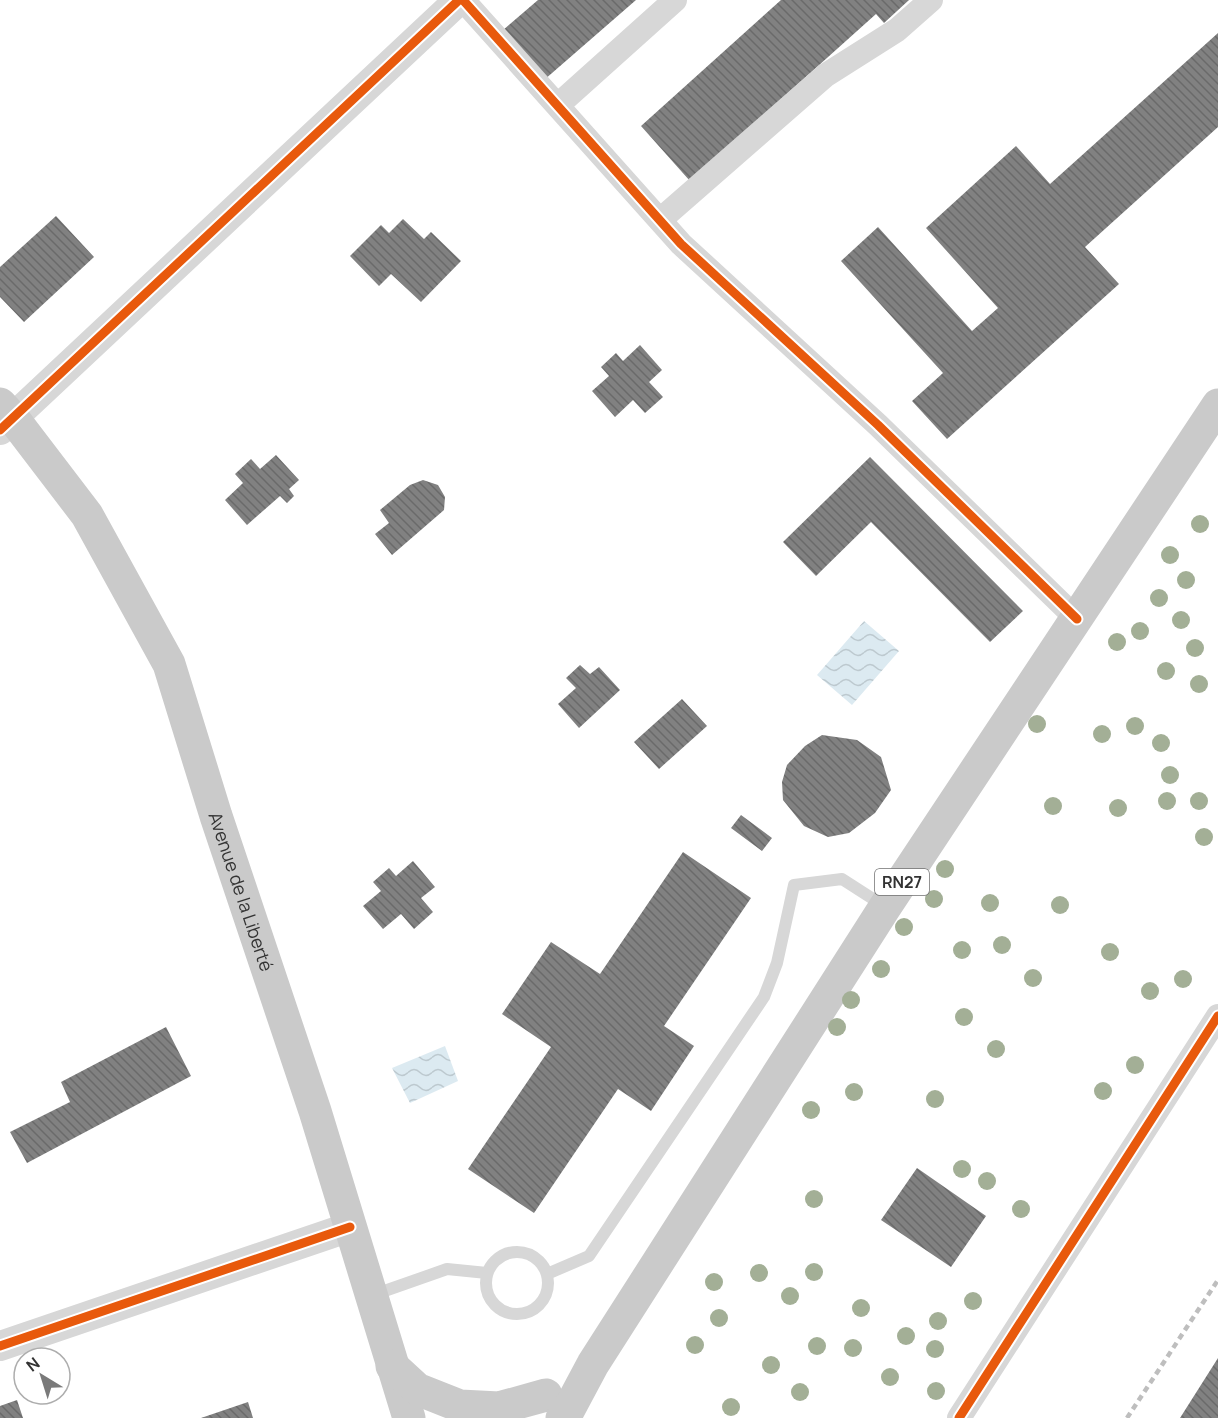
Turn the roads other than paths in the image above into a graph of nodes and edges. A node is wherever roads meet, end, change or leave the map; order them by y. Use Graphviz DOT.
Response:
graph roads {
  1 [pos="461,0"];
  2 [pos="675,0"];
  3 [pos="931,0"];
  4 [pos="558,105"];
  5 [pos="660,220"];
  6 [pos="1218,405"];
  7 [pos="4,418"];
  8 [pos="1077,619"];
  9 [pos="885,907"];
  10 [pos="1218,1016"];
  11 [pos="350,1227"];
  12 [pos="487,1273"];
  13 [pos="547,1274"];
  14 [pos="370,1296"];
  15 [pos="0,1346"];
  16 [pos="392,1366"];
  17 [pos="554,1407"];
  18 [pos="409,1418"];
  19 [pos="520,1418"];
  20 [pos="958,1418"];
  1 -- 4 [label="street"];
  1 -- 7 [label="street"];
  2 -- 4 [label="street"];
  3 -- 5 [label="street"];
  4 -- 5 [label="street"];
  5 -- 8 [label="street"];
  6 -- 8 [label="main road, RN27"];
  7 -- 11 [label="main road, Avenue de la Liberté"];
  8 -- 9 [label="main road, RN27"];
  9 -- 13 [label="lane"];
  9 -- 17 [label="main road, RN27"];
  10 -- 20 [label="street"];
  11 -- 14 [label="main road, Avenue de la Liberté"];
  11 -- 15 [label="street"];
  12 -- 13 [label="lane"];
  12 -- 13 [label="lane"];
  12 -- 14 [label="lane"];
  14 -- 16 [label="main road, Avenue de la Liberté"];
  16 -- 17 [label="main road"];
  16 -- 18 [label="main road, Avenue de la Liberté"];
  17 -- 19 [label="main road"];
}
